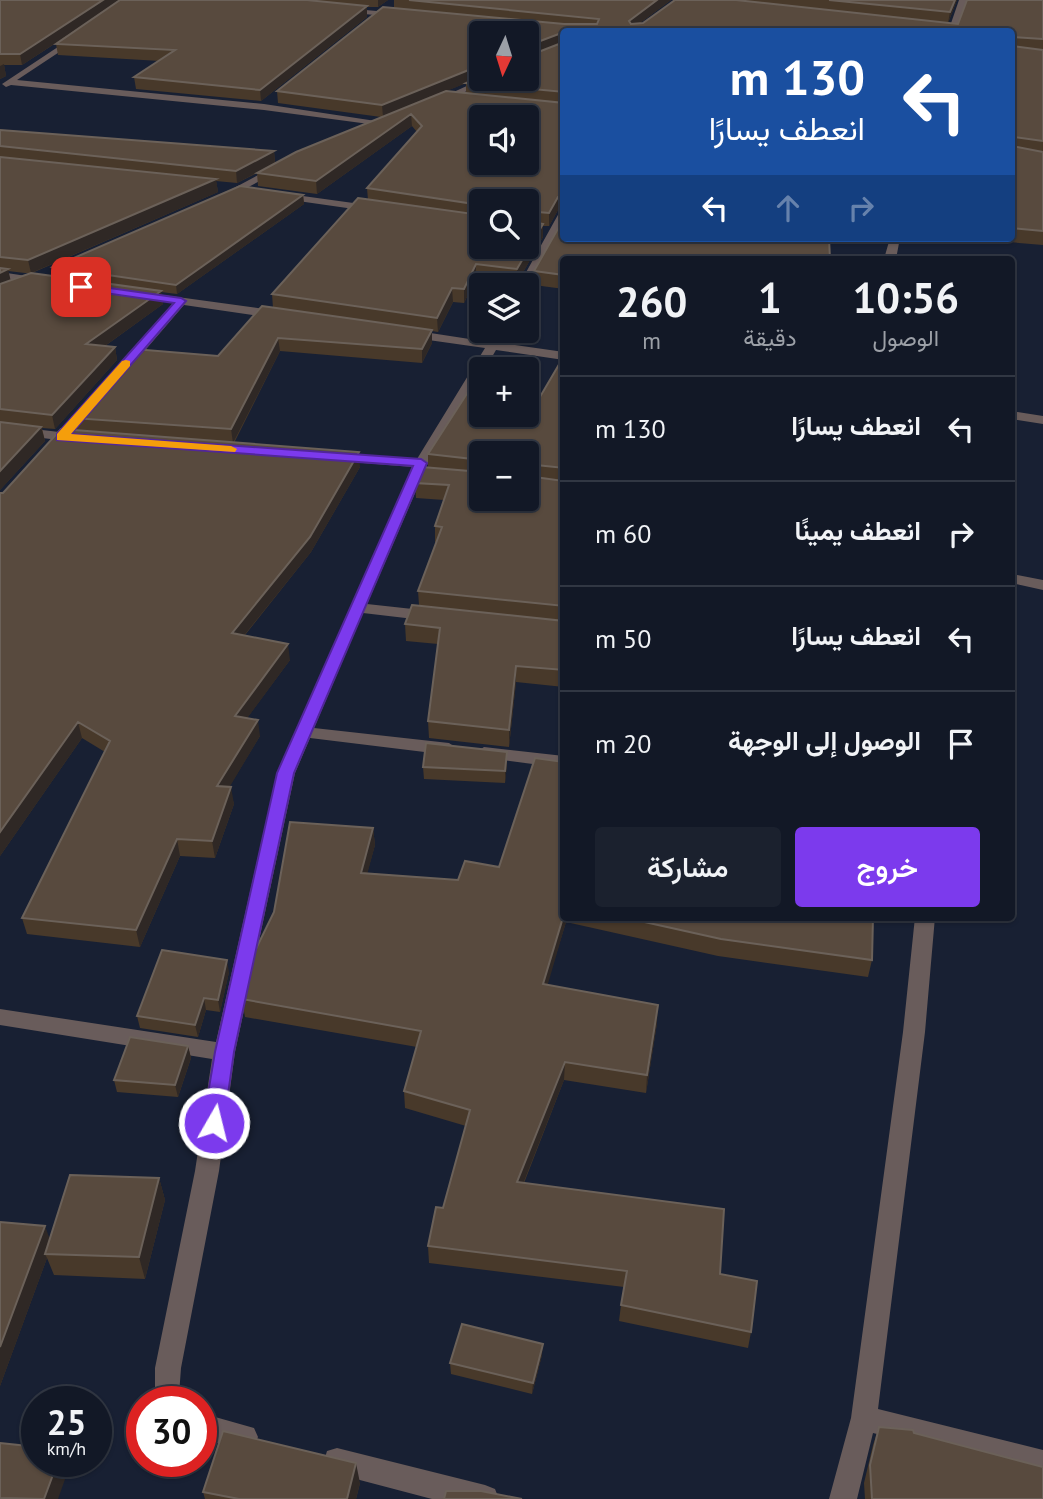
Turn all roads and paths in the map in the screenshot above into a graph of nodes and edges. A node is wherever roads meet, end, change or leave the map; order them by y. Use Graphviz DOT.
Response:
graph roads {
  1 [pos="963,0"];
  2 [pos="389,6"];
  3 [pos="329,8"];
  4 [pos="380,13"];
  5 [pos="407,15"];
  6 [pos="370,22"];
  7 [pos="88,28"];
  8 [pos="953,28"];
  9 [pos="13,70"];
  10 [pos="26,71"];
  11 [pos="9,82"];
  12 [pos="0,88"];
  13 [pos="469,88"];
  14 [pos="446,98"];
  15 [pos="275,99"];
  16 [pos="472,100"];
  17 [pos="264,107"];
  18 [pos="421,108"];
  19 [pos="396,118"];
  20 [pos="384,123"];
  21 [pos="358,133"];
  22 [pos="266,157"];
  23 [pos="212,186"];
  24 [pos="237,190"];
  25 [pos="250,192"];
  26 [pos="264,194"];
  27 [pos="212,201"];
  28 [pos="386,210"];
  29 [pos="560,219"];
  30 [pos="540,230"];
  31 [pos="552,232"];
  32 [pos="531,273"];
  33 [pos="0,275"];
  34 [pos="37,277"];
  35 [pos="58,284"];
  36 [pos="10,289"];
  37 [pos="127,293"];
  38 [pos="181,301"];
  39 [pos="290,317"];
  40 [pos="399,332"];
  41 [pos="469,336"];
  42 [pos="495,343"];
  43 [pos="516,343"];
  44 [pos="560,355"];
  45 [pos="117,374"];
  46 [pos="1015,415"];
  47 [pos="1043,420"];
  48 [pos="0,429"];
  49 [pos="89,439"];
  50 [pos="324,456"];
  51 [pos="422,472"];
  52 [pos="1015,580"];
  53 [pos="1043,585"];
  54 [pos="358,608"];
  55 [pos="454,618"];
  56 [pos="305,732"];
  57 [pos="560,762"];
  58 [pos="925,921"];
  59 [pos="0,1017"];
  60 [pos="224,1052"];
  61 [pos="167,1386"];
  62 [pos="864,1418"];
  63 [pos="217,1430"];
  64 [pos="271,1444"];
  65 [pos="311,1454"];
  66 [pos="1043,1463"];
  67 [pos="416,1490"];
  68 [pos="485,1499"];
  69 [pos="843,1499"];
  1 -- 8 [label="street"];
  2 -- 4 [label="street"];
  3 -- 4 [label="street"];
  4 -- 5 [label="street"];
  4 -- 6 [label="street"];
  7 -- 10 [label="street"];
  9 -- 10 [label="street"];
  10 -- 11 [label="street"];
  11 -- 12 [label="street"];
  11 -- 17 [label="street"];
  13 -- 14 [label="street"];
  14 -- 16 [label="street"];
  14 -- 18 [label="street"];
  15 -- 17 [label="street"];
  17 -- 20 [label="street"];
  19 -- 20 [label="street"];
  20 -- 21 [label="street"];
  22 -- 24 [label="street"];
  23 -- 24 [label="street"];
  24 -- 25 [label="street"];
  24 -- 27 [label="street"];
  26 -- 28 [label="street"];
  29 -- 31 [label="street"];
  30 -- 31 [label="street"];
  31 -- 32 [label="street"];
  33 -- 34 [label="street"];
  34 -- 35 [label="street"];
  34 -- 36 [label="street"];
  37 -- 38 [label="street"];
  38 -- 39 [label="street"];
  38 -- 45 [label="street"];
  40 -- 41 [label="street"];
  42 -- 51 [label="street"];
  43 -- 44 [label="street"];
  46 -- 47 [label="street"];
  48 -- 49 [label="street"];
  50 -- 51 [label="street"];
  51 -- 54 [label="street"];
  52 -- 53 [label="street"];
  54 -- 55 [label="street"];
  54 -- 56 [label="street"];
  56 -- 57 [label="street"];
  56 -- 60 [label="street"];
  58 -- 62 [label="street"];
  59 -- 60 [label="street"];
  60 -- 61 [label="street"];
  62 -- 66 [label="street"];
  62 -- 69 [label="street"];
  63 -- 64 [label="street"];
  65 -- 67 [label="street"];
  67 -- 68 [label="street"];
}
